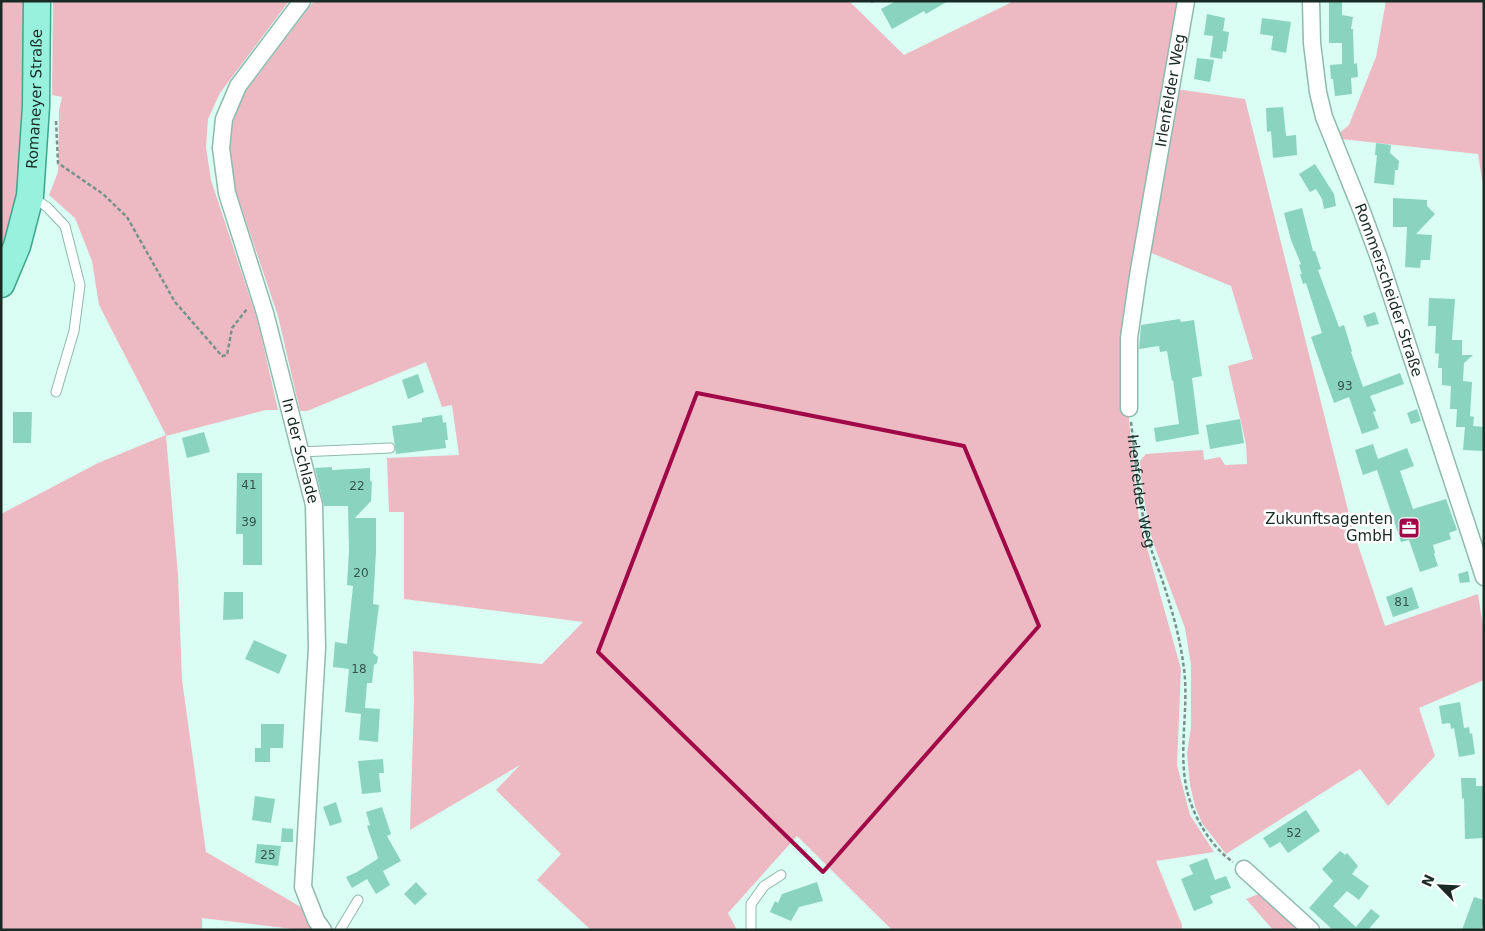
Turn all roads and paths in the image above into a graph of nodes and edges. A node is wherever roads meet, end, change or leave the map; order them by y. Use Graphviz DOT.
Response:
graph roads {
  1 [pos="37,1"];
  2 [pos="302,1"];
  3 [pos="1186,1"];
  4 [pos="1311,1"];
  5 [pos="56,115"];
  6 [pos="30,196"];
  7 [pos="1,284"];
  8 [pos="264,313"];
  9 [pos="56,392"];
  10 [pos="1129,408"];
  11 [pos="390,448"];
  12 [pos="300,452"];
  13 [pos="1484,577"];
  14 [pos="1244,870"];
  15 [pos="781,876"];
  16 [pos="358,900"];
  17 [pos="323,930"];
  18 [pos="340,930"];
  19 [pos="751,930"];
  20 [pos="1311,930"];
  1 -- 6 [label="main road, Romaneyer Straße"];
  2 -- 8 [label="street, In der Schlade"];
  3 -- 10 [label="street, Irlenfelder Weg"];
  4 -- 13 [label="street, Rommerscheider Straße"];
  5 -- 8 [label="path"];
  6 -- 7 [label="main road, Romaneyer Straße"];
  6 -- 9 [label="lane"];
  8 -- 12 [label="street, In der Schlade"];
  10 -- 14 [label="path, Irlenfelder Weg"];
  11 -- 12 [label="lane"];
  12 -- 17 [label="street, In der Schlade"];
  14 -- 20 [label="street"];
  15 -- 19 [label="lane"];
  16 -- 18 [label="lane"];
}
